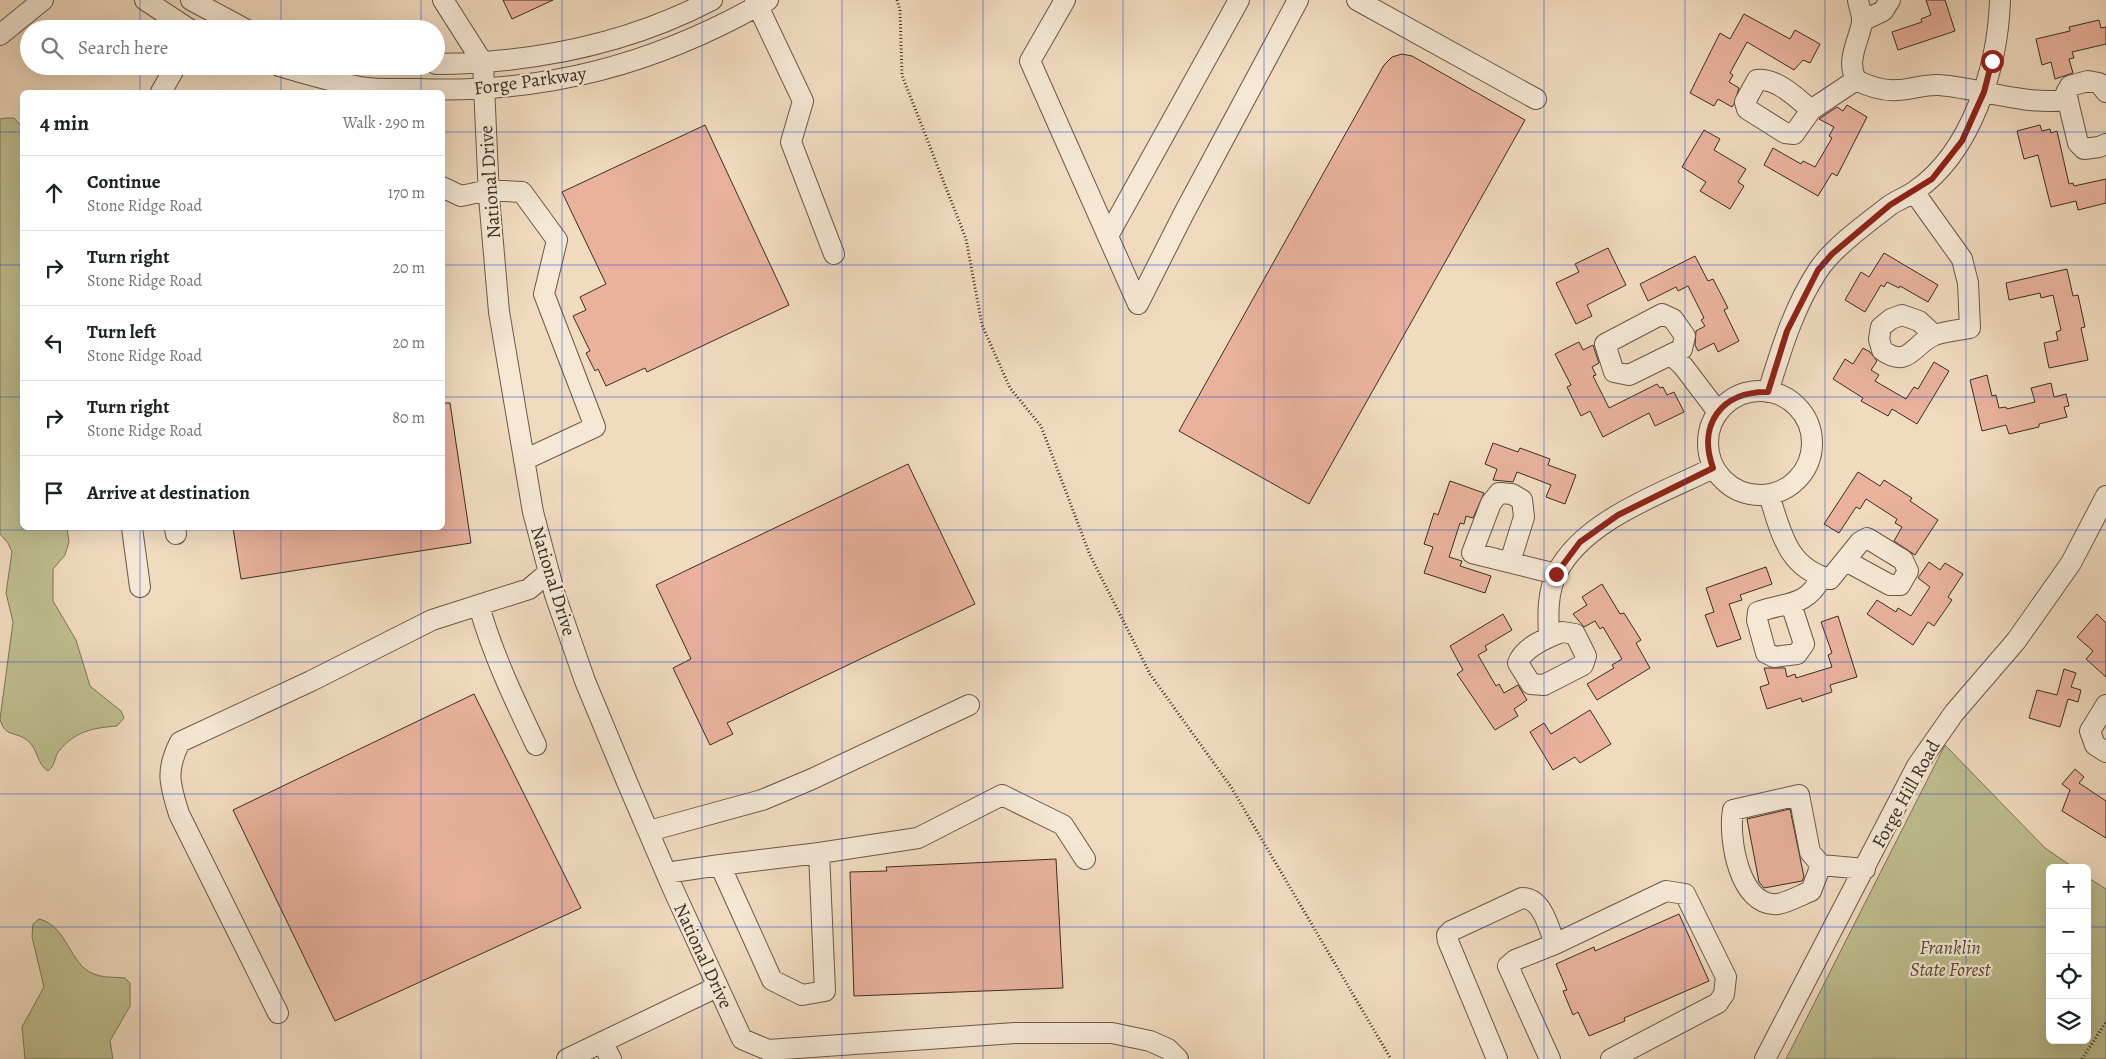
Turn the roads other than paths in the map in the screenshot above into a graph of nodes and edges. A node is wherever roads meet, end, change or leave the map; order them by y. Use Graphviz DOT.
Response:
graph roads {
  1 [pos="43,0"];
  2 [pos="145,0"];
  3 [pos="443,0"];
  4 [pos="712,0"];
  5 [pos="1065,0"];
  6 [pos="1239,0"];
  7 [pos="1298,0"];
  8 [pos="1357,0"];
  9 [pos="1858,0"];
  10 [pos="1890,0"];
  11 [pos="2000,0"];
  12 [pos="760,2"];
  13 [pos="199,5"];
  14 [pos="175,20"];
  15 [pos="197,20"];
  16 [pos="228,20"];
  17 [pos="1862,21"];
  18 [pos="2,29"];
  19 [pos="483,63"];
  20 [pos="445,64"];
  21 [pos="171,75"];
  22 [pos="315,75"];
  23 [pos="1856,80"];
  24 [pos="485,89"];
  25 [pos="162,90"];
  26 [pos="445,90"];
  27 [pos="445,90"];
  28 [pos="1984,92"];
  29 [pos="2106,92"];
  30 [pos="1536,98"];
  31 [pos="2068,100"];
  32 [pos="1811,110"];
  33 [pos="2106,144"];
  34 [pos="445,188"];
  35 [pos="489,190"];
  36 [pos="1914,192"];
  37 [pos="1108,236"];
  38 [pos="834,254"];
  39 [pos="1934,335"];
  40 [pos="1671,355"];
  41 [pos="1768,392"];
  42 [pos="1718,412"];
  43 [pos="524,460"];
  44 [pos="1713,468"];
  45 [pos="1769,495"];
  46 [pos="2106,496"];
  47 [pos="132,530"];
  48 [pos="1846,561"];
  49 [pos="1510,562"];
  50 [pos="549,572"];
  51 [pos="1556,574"];
  52 [pos="1822,577"];
  53 [pos="140,587"];
  54 [pos="1791,604"];
  55 [pos="479,606"];
  56 [pos="1549,637"];
  57 [pos="969,705"];
  58 [pos="2106,705"];
  59 [pos="536,745"];
  60 [pos="2106,752"];
  61 [pos="649,831"];
  62 [pos="819,853"];
  63 [pos="1086,859"];
  64 [pos="720,865"];
  65 [pos="1820,865"];
  66 [pos="1865,869"];
  67 [pos="666,873"];
  68 [pos="1555,944"];
  69 [pos="717,987"];
  70 [pos="278,1013"];
  71 [pos="607,1050"];
  72 [pos="768,1054"];
  73 [pos="567,1059"];
  74 [pos="1178,1059"];
  75 [pos="1497,1059"];
  76 [pos="1550,1059"];
  77 [pos="1611,1059"];
  78 [pos="1765,1059"];
  1 -- 18 [label="street"];
  2 -- 14 [label="street"];
  3 -- 19 [label="street"];
  4 -- 19 [label="street, Forge Parkway"];
  5 -- 37 [label="street"];
  6 -- 37 [label="street"];
  7 -- 37 [label="street"];
  8 -- 30 [label="street"];
  9 -- 17 [label="street"];
  10 -- 17 [label="street"];
  11 -- 28 [label="street"];
  12 -- 24 [label="street, Forge Parkway"];
  12 -- 38 [label="street"];
  13 -- 15 [label="street"];
  13 -- 16 [label="street"];
  17 -- 23 [label="street"];
  19 -- 20 [label="street, Forge Parkway"];
  19 -- 24 [label="street, National Drive"];
  21 -- 25 [label="street"];
  22 -- 26 [label="street, Forge Parkway"];
  23 -- 28 [label="street"];
  23 -- 32 [label="street"];
  24 -- 27 [label="street, Forge Parkway"];
  24 -- 35 [label="street, National Drive"];
  28 -- 31 [label="street"];
  28 -- 36 [label="street"];
  29 -- 31 [label="street"];
  31 -- 33 [label="street"];
  34 -- 35 [label="street"];
  35 -- 43 [label="street, National Drive"];
  35 -- 43 [label="street"];
  36 -- 39 [label="street"];
  36 -- 41 [label="street"];
  40 -- 42 [label="street"];
  41 -- 42 [label="street"];
  41 -- 45 [label="street"];
  42 -- 44 [label="street"];
  43 -- 50 [label="street, National Drive"];
  44 -- 45 [label="street"];
  44 -- 51 [label="street"];
  45 -- 52 [label="street"];
  46 -- 66 [label="street, Forge Hill Road"];
  47 -- 53 [label="street"];
  48 -- 52 [label="street"];
  49 -- 51 [label="street"];
  50 -- 55 [label="street"];
  50 -- 61 [label="street, National Drive"];
  51 -- 56 [label="street"];
  52 -- 54 [label="street"];
  55 -- 59 [label="street"];
  55 -- 70 [label="street"];
  57 -- 61 [label="street"];
  58 -- 60 [label="street"];
  61 -- 67 [label="street, National Drive"];
  62 -- 63 [label="street"];
  62 -- 64 [label="street"];
  62 -- 64 [label="street"];
  64 -- 67 [label="street"];
  65 -- 65 [label="street"];
  65 -- 66 [label="street"];
  66 -- 78 [label="street, Forge Hill Road"];
  67 -- 69 [label="street, National Drive"];
  68 -- 75 [label="street"];
  68 -- 76 [label="street"];
  68 -- 77 [label="street"];
  69 -- 71 [label="street"];
  69 -- 72 [label="street, National Drive"];
  71 -- 73 [label="street"];
  72 -- 74 [label="street"];
}
